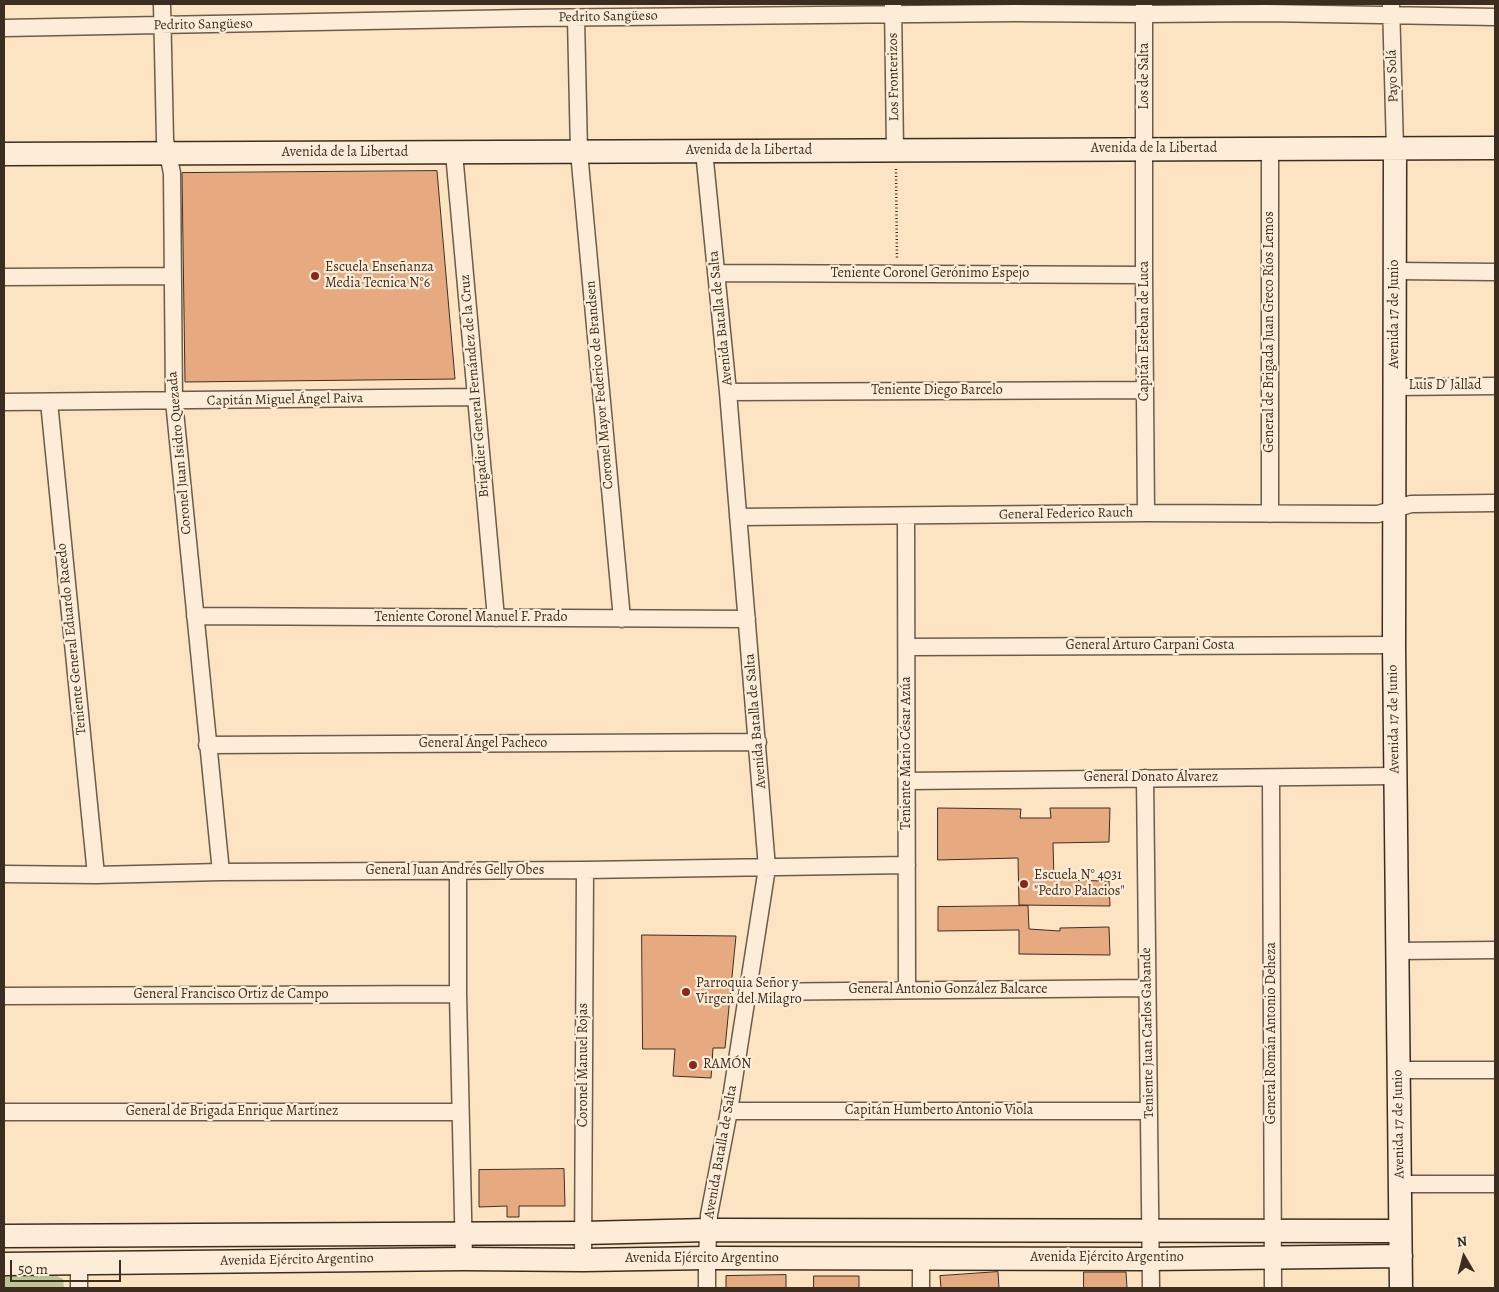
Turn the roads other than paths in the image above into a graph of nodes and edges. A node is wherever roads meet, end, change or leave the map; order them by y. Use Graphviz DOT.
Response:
graph roads {
  1 [pos="162,4"];
  2 [pos="1016,8"];
  3 [pos="1266,8"];
  4 [pos="893,9"];
  5 [pos="1145,9"];
  6 [pos="1391,9"];
  7 [pos="658,10"];
  8 [pos="522,11"];
  9 [pos="1495,17"];
  10 [pos="576,18"];
  11 [pos="162,26"];
  12 [pos="4,28"];
  13 [pos="1495,148"];
  14 [pos="1145,149"];
  15 [pos="1270,149"];
  16 [pos="1395,149"];
  17 [pos="895,150"];
  18 [pos="704,151"];
  19 [pos="579,152"];
  20 [pos="454,153"];
  21 [pos="4,154"];
  22 [pos="169,154"];
  23 [pos="1395,271"];
  24 [pos="1495,272"];
  25 [pos="716,273"];
  26 [pos="1144,275"];
  27 [pos="172,276"];
  28 [pos="4,277"];
  29 [pos="1495,386"];
  30 [pos="1394,387"];
  31 [pos="1145,390"];
  32 [pos="728,392"];
  33 [pos="476,397"];
  34 [pos="174,401"];
  35 [pos="4,402"];
  36 [pos="49,402"];
  37 [pos="1495,503"];
  38 [pos="1393,509"];
  39 [pos="1146,513"];
  40 [pos="1270,514"];
  41 [pos="906,516"];
  42 [pos="738,517"];
  43 [pos="195,616"];
  44 [pos="496,618"];
  45 [pos="622,618"];
  46 [pos="747,619"];
  47 [pos="1394,645"];
  48 [pos="907,647"];
  49 [pos="758,742"];
  50 [pos="208,745"];
  51 [pos="1395,776"];
  52 [pos="1145,778"];
  53 [pos="1271,778"];
  54 [pos="907,781"];
  55 [pos="907,866"];
  56 [pos="767,868"];
  57 [pos="585,870"];
  58 [pos="458,871"];
  59 [pos="221,872"];
  60 [pos="4,874"];
  61 [pos="96,875"];
  62 [pos="1495,950"];
  63 [pos="1397,951"];
  64 [pos="1148,988"];
  65 [pos="907,990"];
  66 [pos="748,992"];
  67 [pos="458,994"];
  68 [pos="4,996"];
  69 [pos="1398,1070"];
  70 [pos="1495,1070"];
  71 [pos="729,1111"];
  72 [pos="1148,1111"];
  73 [pos="4,1112"];
  74 [pos="460,1112"];
  75 [pos="1399,1184"];
  76 [pos="1495,1184"];
  77 [pos="708,1230"];
  78 [pos="1150,1230"];
  79 [pos="1272,1231"];
  80 [pos="1400,1231"];
  81 [pos="583,1233"];
  82 [pos="463,1234"];
  83 [pos="4,1236"];
  84 [pos="1272,1256"];
  85 [pos="1401,1256"];
  86 [pos="707,1258"];
  87 [pos="921,1258"];
  88 [pos="1151,1258"];
  89 [pos="464,1259"];
  90 [pos="583,1260"];
  91 [pos="79,1262"];
  92 [pos="4,1264"];
  93 [pos="79,1288"];
  94 [pos="707,1288"];
  95 [pos="921,1288"];
  96 [pos="1151,1288"];
  97 [pos="1273,1288"];
  98 [pos="1401,1288"];
  1 -- 11 [label="street, Coronel Juan Isidro Quezada"];
  2 -- 4 [label="street, Pedrito Sangüeso"];
  2 -- 5 [label="street, Pedrito Sangüeso"];
  3 -- 5 [label="street, Pedrito Sangüeso"];
  3 -- 6 [label="street, Pedrito Sangüeso"];
  4 -- 7 [label="street, Pedrito Sangüeso"];
  4 -- 17 [label="street, Los Fronterizos"];
  5 -- 14 [label="street, Los de Salta"];
  6 -- 9 [label="street, Pedrito Sangüeso"];
  6 -- 16 [label="street, Payo Solá"];
  7 -- 10 [label="street, Pedrito Sangüeso"];
  8 -- 10 [label="street, Pedrito Sangüeso"];
  8 -- 11 [label="street, Pedrito Sangüeso"];
  10 -- 19 [label="street, Coronel Mayor Federico de Brandsen"];
  11 -- 12 [label="street, Pedrito Sangüeso"];
  11 -- 22 [label="street, Coronel Juan Isidro Quezada"];
  13 -- 16 [label="street, Avenida de la Libertad"];
  14 -- 15 [label="street, Avenida de la Libertad"];
  14 -- 17 [label="street, Avenida de la Libertad"];
  14 -- 26 [label="street, Capitán Esteban de Luca"];
  15 -- 16 [label="street, Avenida de la Libertad"];
  15 -- 40 [label="street, General de Brigada Juan Greco Ríos Lemos"];
  16 -- 23 [label="street, Avenida 17 de Junio"];
  17 -- 18 [label="street, Avenida de la Libertad"];
  18 -- 19 [label="street, Avenida de la Libertad"];
  18 -- 25 [label="street, Avenida Batalla de Salta"];
  19 -- 20 [label="street, Avenida de la Libertad"];
  19 -- 45 [label="street, Coronel Mayor Federico de Brandsen"];
  20 -- 22 [label="street, Avenida de la Libertad"];
  20 -- 33 [label="street, Brigadier General Fernández de la Cruz"];
  21 -- 22 [label="street, Avenida de la Libertad"];
  22 -- 27 [label="street, Coronel Juan Isidro Quezada"];
  23 -- 24 [label="street"];
  23 -- 30 [label="street, Avenida 17 de Junio"];
  25 -- 26 [label="street, Teniente Coronel Gerónimo Espejo"];
  25 -- 32 [label="street, Avenida Batalla de Salta"];
  26 -- 31 [label="street, Capitán Esteban de Luca"];
  27 -- 28 [label="street"];
  27 -- 34 [label="street, Coronel Juan Isidro Quezada"];
  29 -- 30 [label="street, Luis D' Jallad"];
  30 -- 38 [label="street, Avenida 17 de Junio"];
  31 -- 32 [label="street, Teniente Diego Barcelo"];
  31 -- 39 [label="street, Capitán Esteban de Luca"];
  32 -- 42 [label="street, Avenida Batalla de Salta"];
  33 -- 34 [label="street, Capitán Miguel Ángel Paiva"];
  33 -- 44 [label="street, Brigadier General Fernández de la Cruz"];
  34 -- 36 [label="street, Capitán Miguel Ángel Paiva"];
  34 -- 43 [label="street, Coronel Juan Isidro Quezada"];
  35 -- 36 [label="street, Capitán Miguel Ángel Paiva"];
  36 -- 61 [label="street, Teniente General Eduardo Racedo"];
  37 -- 38 [label="street, General Federico Rauch"];
  38 -- 40 [label="street, General Federico Rauch"];
  38 -- 47 [label="street, Avenida 17 de Junio"];
  39 -- 40 [label="street, General Federico Rauch"];
  39 -- 41 [label="street, General Federico Rauch"];
  41 -- 42 [label="street, General Federico Rauch"];
  41 -- 48 [label="street, Teniente Mario César Azúa"];
  42 -- 46 [label="street, Avenida Batalla de Salta"];
  43 -- 44 [label="street, Teniente Coronel Manuel F. Prado"];
  43 -- 50 [label="street, Coronel Juan Isidro Quezada"];
  44 -- 45 [label="street, Teniente Coronel Manuel F. Prado"];
  45 -- 46 [label="street, Teniente Coronel Manuel F. Prado"];
  46 -- 49 [label="street, Avenida Batalla de Salta"];
  47 -- 48 [label="street, General Arturo Carpani Costa"];
  47 -- 51 [label="street, Avenida 17 de Junio"];
  48 -- 54 [label="street, Teniente Mario César Azúa"];
  49 -- 50 [label="street, General Ángel Pacheco"];
  49 -- 56 [label="street, Avenida Batalla de Salta"];
  50 -- 59 [label="street, Coronel Juan Isidro Quezada"];
  51 -- 53 [label="street, General Donato Álvarez"];
  51 -- 63 [label="street, Avenida 17 de Junio"];
  52 -- 53 [label="street, General Donato Álvarez"];
  52 -- 54 [label="street, General Donato Álvarez"];
  52 -- 64 [label="street, Teniente Juan Carlos Gabande"];
  53 -- 79 [label="street, General Román Antonio Deheza"];
  54 -- 55 [label="street, Teniente Mario César Azúa"];
  55 -- 56 [label="street, General Juan Andrés Gelly Obes"];
  55 -- 65 [label="street, Teniente Mario César Azúa"];
  56 -- 57 [label="street, General Juan Andrés Gelly Obes"];
  56 -- 66 [label="street, Avenida Batalla de Salta"];
  57 -- 58 [label="street, General Juan Andrés Gelly Obes"];
  57 -- 81 [label="street, Coronel Manuel Rojas"];
  58 -- 59 [label="street, General Juan Andrés Gelly Obes"];
  58 -- 67 [label="street"];
  59 -- 61 [label="street, General Juan Andrés Gelly Obes"];
  60 -- 61 [label="street, General Juan Andrés Gelly Obes"];
  62 -- 63 [label="street"];
  63 -- 69 [label="street, Avenida 17 de Junio"];
  64 -- 65 [label="street, General Antonio González Balcarce"];
  64 -- 72 [label="street, Teniente Juan Carlos Gabande"];
  65 -- 66 [label="street, General Antonio González Balcarce"];
  66 -- 71 [label="street, Avenida Batalla de Salta"];
  67 -- 68 [label="street, General Francisco Ortiz de Campo"];
  67 -- 74 [label="street"];
  69 -- 70 [label="street"];
  69 -- 75 [label="street, Avenida 17 de Junio"];
  71 -- 72 [label="street, Capitán Humberto Antonio Viola"];
  71 -- 77 [label="street, Avenida Batalla de Salta"];
  72 -- 78 [label="street, Teniente Juan Carlos Gabande"];
  73 -- 74 [label="street, General de Brigada Enrique Martínez"];
  74 -- 82 [label="street"];
  75 -- 76 [label="street"];
  75 -- 80 [label="street, Avenida 17 de Junio"];
  77 -- 78 [label="street, Avenida Ejército Argentino"];
  77 -- 81 [label="street, Avenida Ejército Argentino"];
  77 -- 86 [label="street, Avenida Batalla de Salta"];
  78 -- 79 [label="street, Avenida Ejército Argentino"];
  78 -- 88 [label="street, Teniente Juan Carlos Gabande"];
  79 -- 80 [label="street, Avenida Ejército Argentino"];
  79 -- 84 [label="street, General Román Antonio Deheza"];
  80 -- 85 [label="street, Avenida 17 de Junio"];
  81 -- 82 [label="street, Avenida Ejército Argentino"];
  81 -- 90 [label="street, Coronel Manuel Rojas"];
  82 -- 83 [label="street, Avenida Ejército Argentino"];
  82 -- 89 [label="street"];
  84 -- 85 [label="street, Avenida Ejército Argentino"];
  84 -- 88 [label="street, Avenida Ejército Argentino"];
  84 -- 97 [label="street, General Román Antonio Deheza"];
  85 -- 98 [label="street, Avenida 17 de Junio"];
  86 -- 87 [label="street, Avenida Ejército Argentino"];
  86 -- 90 [label="street, Avenida Ejército Argentino"];
  86 -- 94 [label="street, Avenida Batalla de Salta"];
  87 -- 88 [label="street, Avenida Ejército Argentino"];
  87 -- 95 [label="street"];
  88 -- 96 [label="street, Teniente Juan Carlos Gabande"];
  89 -- 90 [label="street, Avenida Ejército Argentino"];
  89 -- 91 [label="street, Avenida Ejército Argentino"];
  91 -- 92 [label="street, Avenida Ejército Argentino"];
  91 -- 93 [label="street"];
}
